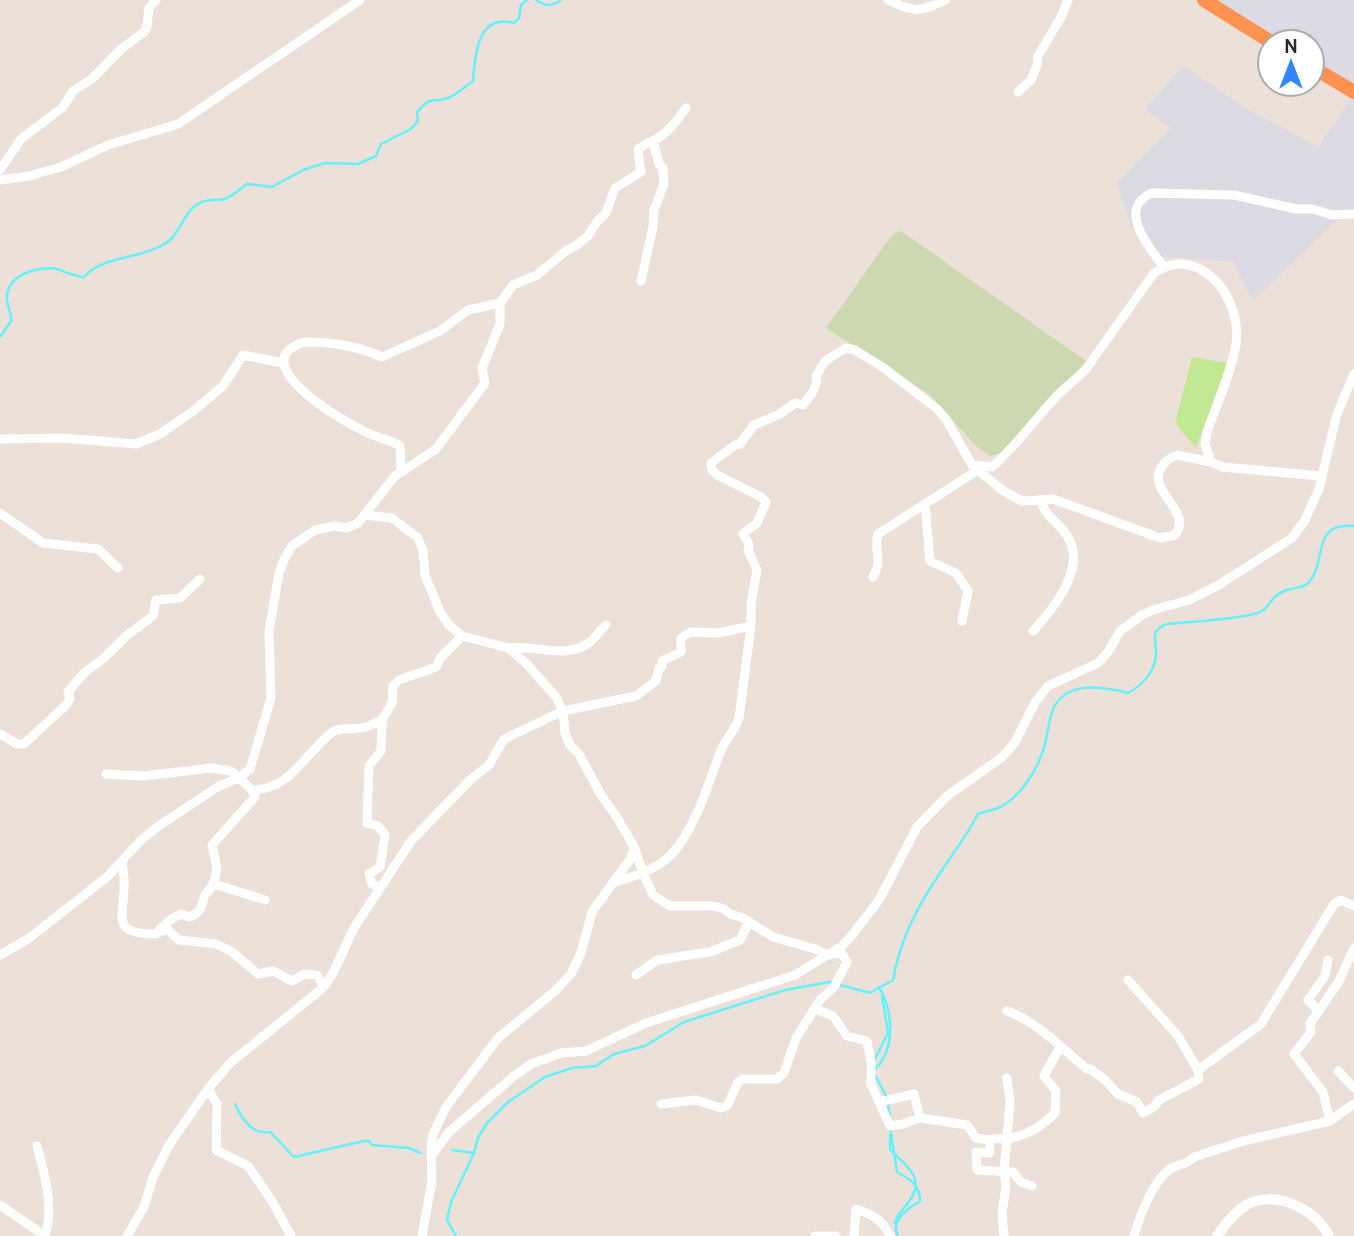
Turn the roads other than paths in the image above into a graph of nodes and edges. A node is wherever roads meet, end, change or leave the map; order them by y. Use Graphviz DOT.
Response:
graph roads {
  1 [pos="156,0"];
  2 [pos="360,0"];
  3 [pos="888,0"];
  4 [pos="946,0"];
  5 [pos="1068,0"];
  6 [pos="1213,3"];
  7 [pos="1256,32"];
  8 [pos="1326,75"];
  9 [pos="1018,92"];
  10 [pos="1354,92"];
  11 [pos="686,108"];
  12 [pos="653,141"];
  13 [pos="0,170"];
  14 [pos="0,180"];
  15 [pos="1354,214"];
  16 [pos="1164,267"];
  17 [pos="641,281"];
  18 [pos="500,303"];
  19 [pos="283,363"];
  20 [pos="1354,373"];
  21 [pos="0,439"];
  22 [pos="1211,461"];
  23 [pos="975,468"];
  24 [pos="401,471"];
  25 [pos="1320,476"];
  26 [pos="1040,499"];
  27 [pos="925,505"];
  28 [pos="0,513"];
  29 [pos="364,515"];
  30 [pos="118,568"];
  31 [pos="873,577"];
  32 [pos="200,579"];
  33 [pos="962,621"];
  34 [pos="607,625"];
  35 [pos="751,626"];
  36 [pos="1033,631"];
  37 [pos="461,636"];
  38 [pos="508,648"];
  39 [pos="563,710"];
  40 [pos="382,720"];
  41 [pos="0,734"];
  42 [pos="106,774"];
  43 [pos="239,778"];
  44 [pos="252,790"];
  45 [pos="634,847"];
  46 [pos="122,863"];
  47 [pos="643,873"];
  48 [pos="612,883"];
  49 [pos="214,884"];
  50 [pos="380,888"];
  51 [pos="265,900"];
  52 [pos="1354,906"];
  53 [pos="749,921"];
  54 [pos="156,934"];
  55 [pos="1354,948"];
  56 [pos="0,955"];
  57 [pos="828,955"];
  58 [pos="1328,960"];
  59 [pos="636,975"];
  60 [pos="1128,979"];
  61 [pos="324,987"];
  62 [pos="815,1009"];
  63 [pos="1318,1010"];
  64 [pos="1007,1011"];
  65 [pos="1060,1047"];
  66 [pos="1198,1070"];
  67 [pos="1338,1071"];
  68 [pos="1007,1078"];
  69 [pos="1354,1088"];
  70 [pos="208,1089"];
  71 [pos="880,1102"];
  72 [pos="661,1104"];
  73 [pos="1354,1104"];
  74 [pos="920,1118"];
  75 [pos="1330,1121"];
  76 [pos="1009,1139"];
  77 [pos="989,1140"];
  78 [pos="37,1146"];
  79 [pos="432,1155"];
  80 [pos="1004,1171"];
  81 [pos="1032,1186"];
  82 [pos="0,1205"];
  83 [pos="1137,1234"];
  84 [pos="45,1236"];
  85 [pos="127,1236"];
  86 [pos="290,1236"];
  87 [pos="422,1236"];
  88 [pos="815,1236"];
  89 [pos="836,1236"];
  90 [pos="853,1236"];
  91 [pos="890,1236"];
  92 [pos="1004,1236"];
  93 [pos="1217,1236"];
  94 [pos="1329,1236"];
  1 -- 13 [label="street"];
  2 -- 14 [label="street"];
  3 -- 4 [label="street"];
  5 -- 9 [label="street"];
  6 -- 7 [label="highway"];
  8 -- 10 [label="highway"];
  11 -- 12 [label="street"];
  12 -- 17 [label="street"];
  12 -- 18 [label="street"];
  15 -- 16 [label="street"];
  16 -- 22 [label="street"];
  16 -- 23 [label="street"];
  18 -- 19 [label="street"];
  18 -- 24 [label="street"];
  19 -- 21 [label="street"];
  19 -- 24 [label="street"];
  20 -- 25 [label="street"];
  22 -- 25 [label="street"];
  22 -- 26 [label="street"];
  23 -- 26 [label="street"];
  23 -- 27 [label="street"];
  23 -- 35 [label="street"];
  24 -- 29 [label="street"];
  25 -- 57 [label="street"];
  26 -- 36 [label="street"];
  27 -- 31 [label="street"];
  27 -- 33 [label="street"];
  28 -- 30 [label="street"];
  29 -- 37 [label="street"];
  29 -- 43 [label="street"];
  32 -- 41 [label="street"];
  34 -- 38 [label="street"];
  35 -- 39 [label="street"];
  35 -- 47 [label="street"];
  37 -- 38 [label="street"];
  37 -- 40 [label="street"];
  38 -- 39 [label="street"];
  39 -- 45 [label="street"];
  39 -- 50 [label="street"];
  40 -- 44 [label="street"];
  40 -- 50 [label="street"];
  42 -- 43 [label="street"];
  43 -- 44 [label="street"];
  43 -- 46 [label="street"];
  44 -- 49 [label="street"];
  45 -- 47 [label="street"];
  45 -- 48 [label="street"];
  46 -- 54 [label="street"];
  46 -- 56 [label="street"];
  47 -- 48 [label="street"];
  47 -- 53 [label="street"];
  48 -- 79 [label="street"];
  49 -- 51 [label="street"];
  49 -- 54 [label="street"];
  50 -- 61 [label="street"];
  52 -- 66 [label="street"];
  53 -- 57 [label="street"];
  53 -- 59 [label="street"];
  54 -- 61 [label="street"];
  55 -- 63 [label="street"];
  57 -- 62 [label="street"];
  57 -- 79 [label="street"];
  58 -- 63 [label="street"];
  60 -- 66 [label="street"];
  61 -- 70 [label="street"];
  62 -- 71 [label="street"];
  62 -- 72 [label="street"];
  63 -- 75 [label="street"];
  64 -- 65 [label="street"];
  65 -- 66 [label="street"];
  65 -- 76 [label="street"];
  67 -- 69 [label="street"];
  68 -- 76 [label="street"];
  70 -- 85 [label="street"];
  70 -- 86 [label="street"];
  71 -- 74 [label="street"];
  71 -- 74 [label="street"];
  73 -- 75 [label="street"];
  74 -- 77 [label="street"];
  75 -- 83 [label="street"];
  76 -- 77 [label="street"];
  76 -- 80 [label="street"];
  77 -- 80 [label="street"];
  78 -- 84 [label="street"];
  79 -- 87 [label="street"];
  80 -- 81 [label="street"];
  80 -- 92 [label="street"];
  82 -- 84 [label="street"];
  88 -- 89 [label="street"];
  90 -- 91 [label="street"];
  93 -- 94 [label="street"];
}
